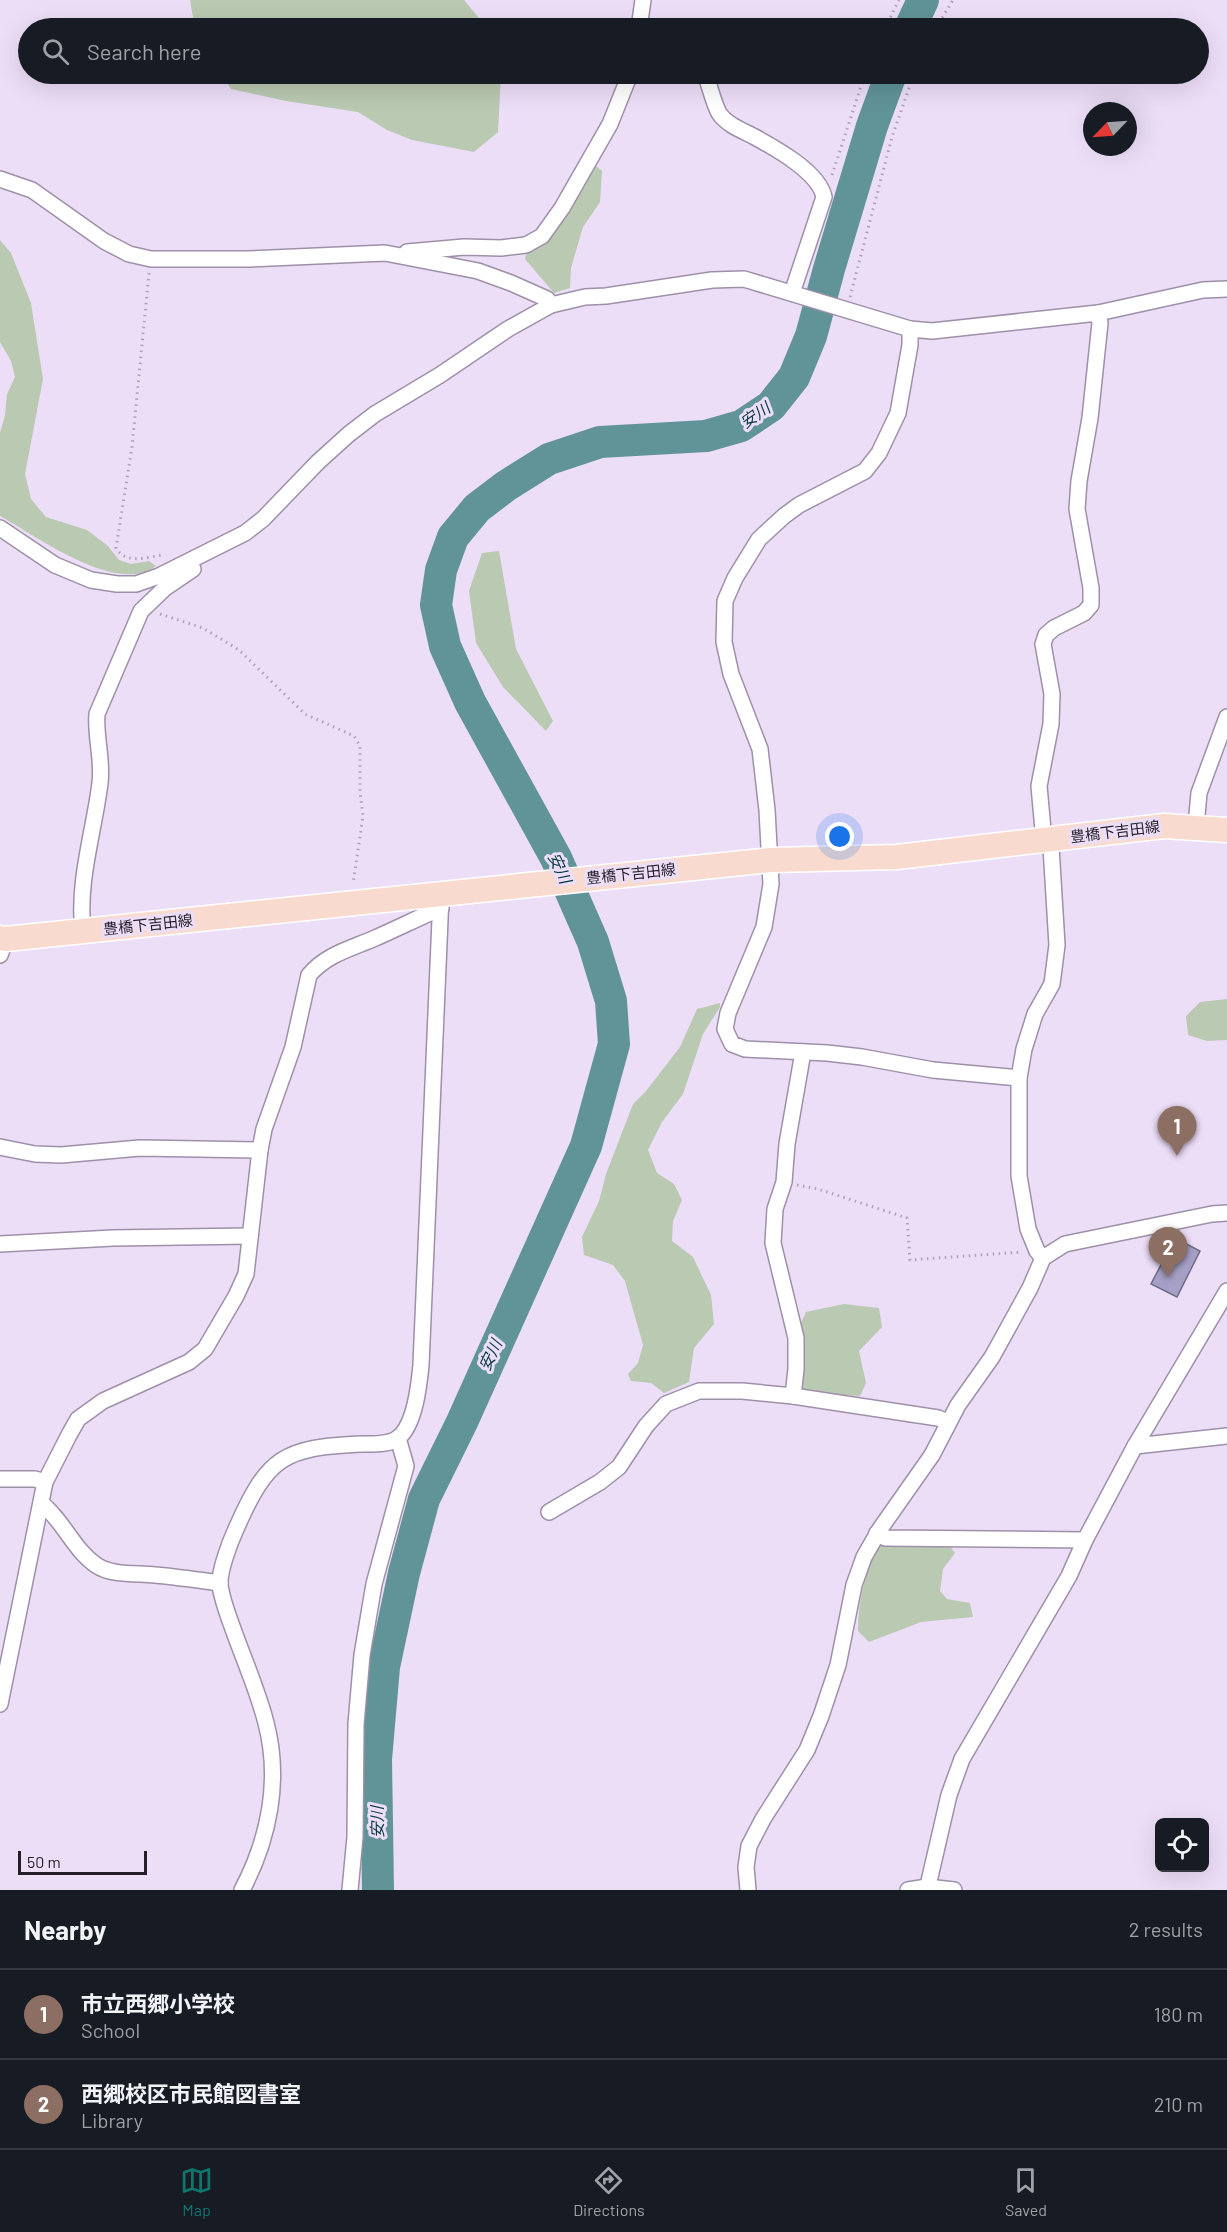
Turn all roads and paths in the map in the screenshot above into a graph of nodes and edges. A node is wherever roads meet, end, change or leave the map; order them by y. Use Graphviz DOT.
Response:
graph roads {
  1 [pos="643,0"];
  2 [pos="899,0"];
  3 [pos="953,0"];
  4 [pos="640,18"];
  5 [pos="890,18"];
  6 [pos="942,18"];
  7 [pos="626,84"];
  8 [pos="709,84"];
  9 [pos="862,84"];
  10 [pos="910,84"];
  11 [pos="0,179"];
  12 [pos="823,189"];
  13 [pos="398,255"];
  14 [pos="151,259"];
  15 [pos="1226,285"];
  16 [pos="799,295"];
  17 [pos="551,305"];
  18 [pos="844,309"];
  19 [pos="1098,313"];
  20 [pos="910,329"];
  21 [pos="0,528"];
  22 [pos="197,558"];
  23 [pos="146,606"];
  24 [pos="1227,717"];
  25 [pos="1196,826"];
  26 [pos="1227,830"];
  27 [pos="1048,840"];
  28 [pos="771,860"];
  29 [pos="441,902"];
  30 [pos="352,903"];
  31 [pos="82,931"];
  32 [pos="2,944"];
  33 [pos="803,1052"];
  34 [pos="1019,1078"];
  35 [pos="0,1147"];
  36 [pos="260,1150"];
  37 [pos="784,1182"];
  38 [pos="1227,1213"];
  39 [pos="250,1236"];
  40 [pos="0,1244"];
  41 [pos="1040,1254"];
  42 [pos="1227,1291"];
  43 [pos="793,1396"];
  44 [pos="948,1422"];
  45 [pos="1227,1436"];
  46 [pos="398,1438"];
  47 [pos="1135,1446"];
  48 [pos="0,1479"];
  49 [pos="45,1482"];
  50 [pos="41,1503"];
  51 [pos="549,1512"];
  52 [pos="877,1533"];
  53 [pos="1085,1540"];
  54 [pos="220,1583"];
  55 [pos="0,1704"];
  56 [pos="927,1888"];
  57 [pos="242,1890"];
  58 [pos="350,1890"];
  59 [pos="748,1890"];
  60 [pos="908,1890"];
  61 [pos="954,1890"];
  1 -- 4 [label="street"];
  2 -- 5 [label="path"];
  3 -- 6 [label="path"];
  7 -- 13 [label="street"];
  8 -- 12 [label="street"];
  9 -- 12 [label="path"];
  10 -- 18 [label="path"];
  11 -- 14 [label="street"];
  12 -- 16 [label="street"];
  13 -- 14 [label="street"];
  13 -- 17 [label="street"];
  14 -- 22 [label="path"];
  15 -- 19 [label="street"];
  16 -- 17 [label="street"];
  16 -- 18 [label="street"];
  17 -- 22 [label="street"];
  18 -- 20 [label="street"];
  19 -- 20 [label="street"];
  19 -- 27 [label="street"];
  20 -- 28 [label="street"];
  21 -- 22 [label="street"];
  22 -- 23 [label="street"];
  23 -- 30 [label="path"];
  23 -- 31 [label="street"];
  24 -- 25 [label="street"];
  25 -- 26 [label="main road, 豊橋下吉田線"];
  25 -- 27 [label="main road, 豊橋下吉田線"];
  27 -- 28 [label="main road, 豊橋下吉田線"];
  27 -- 34 [label="street"];
  28 -- 29 [label="main road, 豊橋下吉田線"];
  28 -- 33 [label="street"];
  29 -- 30 [label="main road, 豊橋下吉田線"];
  29 -- 36 [label="street"];
  29 -- 46 [label="street"];
  30 -- 31 [label="main road, 豊橋下吉田線"];
  31 -- 32 [label="main road, 豊橋下吉田線"];
  33 -- 34 [label="street"];
  33 -- 37 [label="street"];
  34 -- 41 [label="street"];
  35 -- 36 [label="street"];
  36 -- 39 [label="street"];
  37 -- 41 [label="path"];
  37 -- 43 [label="street"];
  38 -- 41 [label="street"];
  39 -- 40 [label="street"];
  39 -- 49 [label="street"];
  41 -- 44 [label="street"];
  42 -- 47 [label="street"];
  43 -- 44 [label="street"];
  43 -- 51 [label="street"];
  44 -- 52 [label="street"];
  45 -- 47 [label="street"];
  46 -- 54 [label="street"];
  46 -- 58 [label="street"];
  47 -- 53 [label="street"];
  48 -- 49 [label="street"];
  49 -- 50 [label="street"];
  50 -- 54 [label="street"];
  50 -- 55 [label="street"];
  52 -- 53 [label="street"];
  52 -- 59 [label="street"];
  53 -- 56 [label="street"];
  54 -- 57 [label="street"];
  56 -- 60 [label="street"];
  56 -- 61 [label="street"];
}
